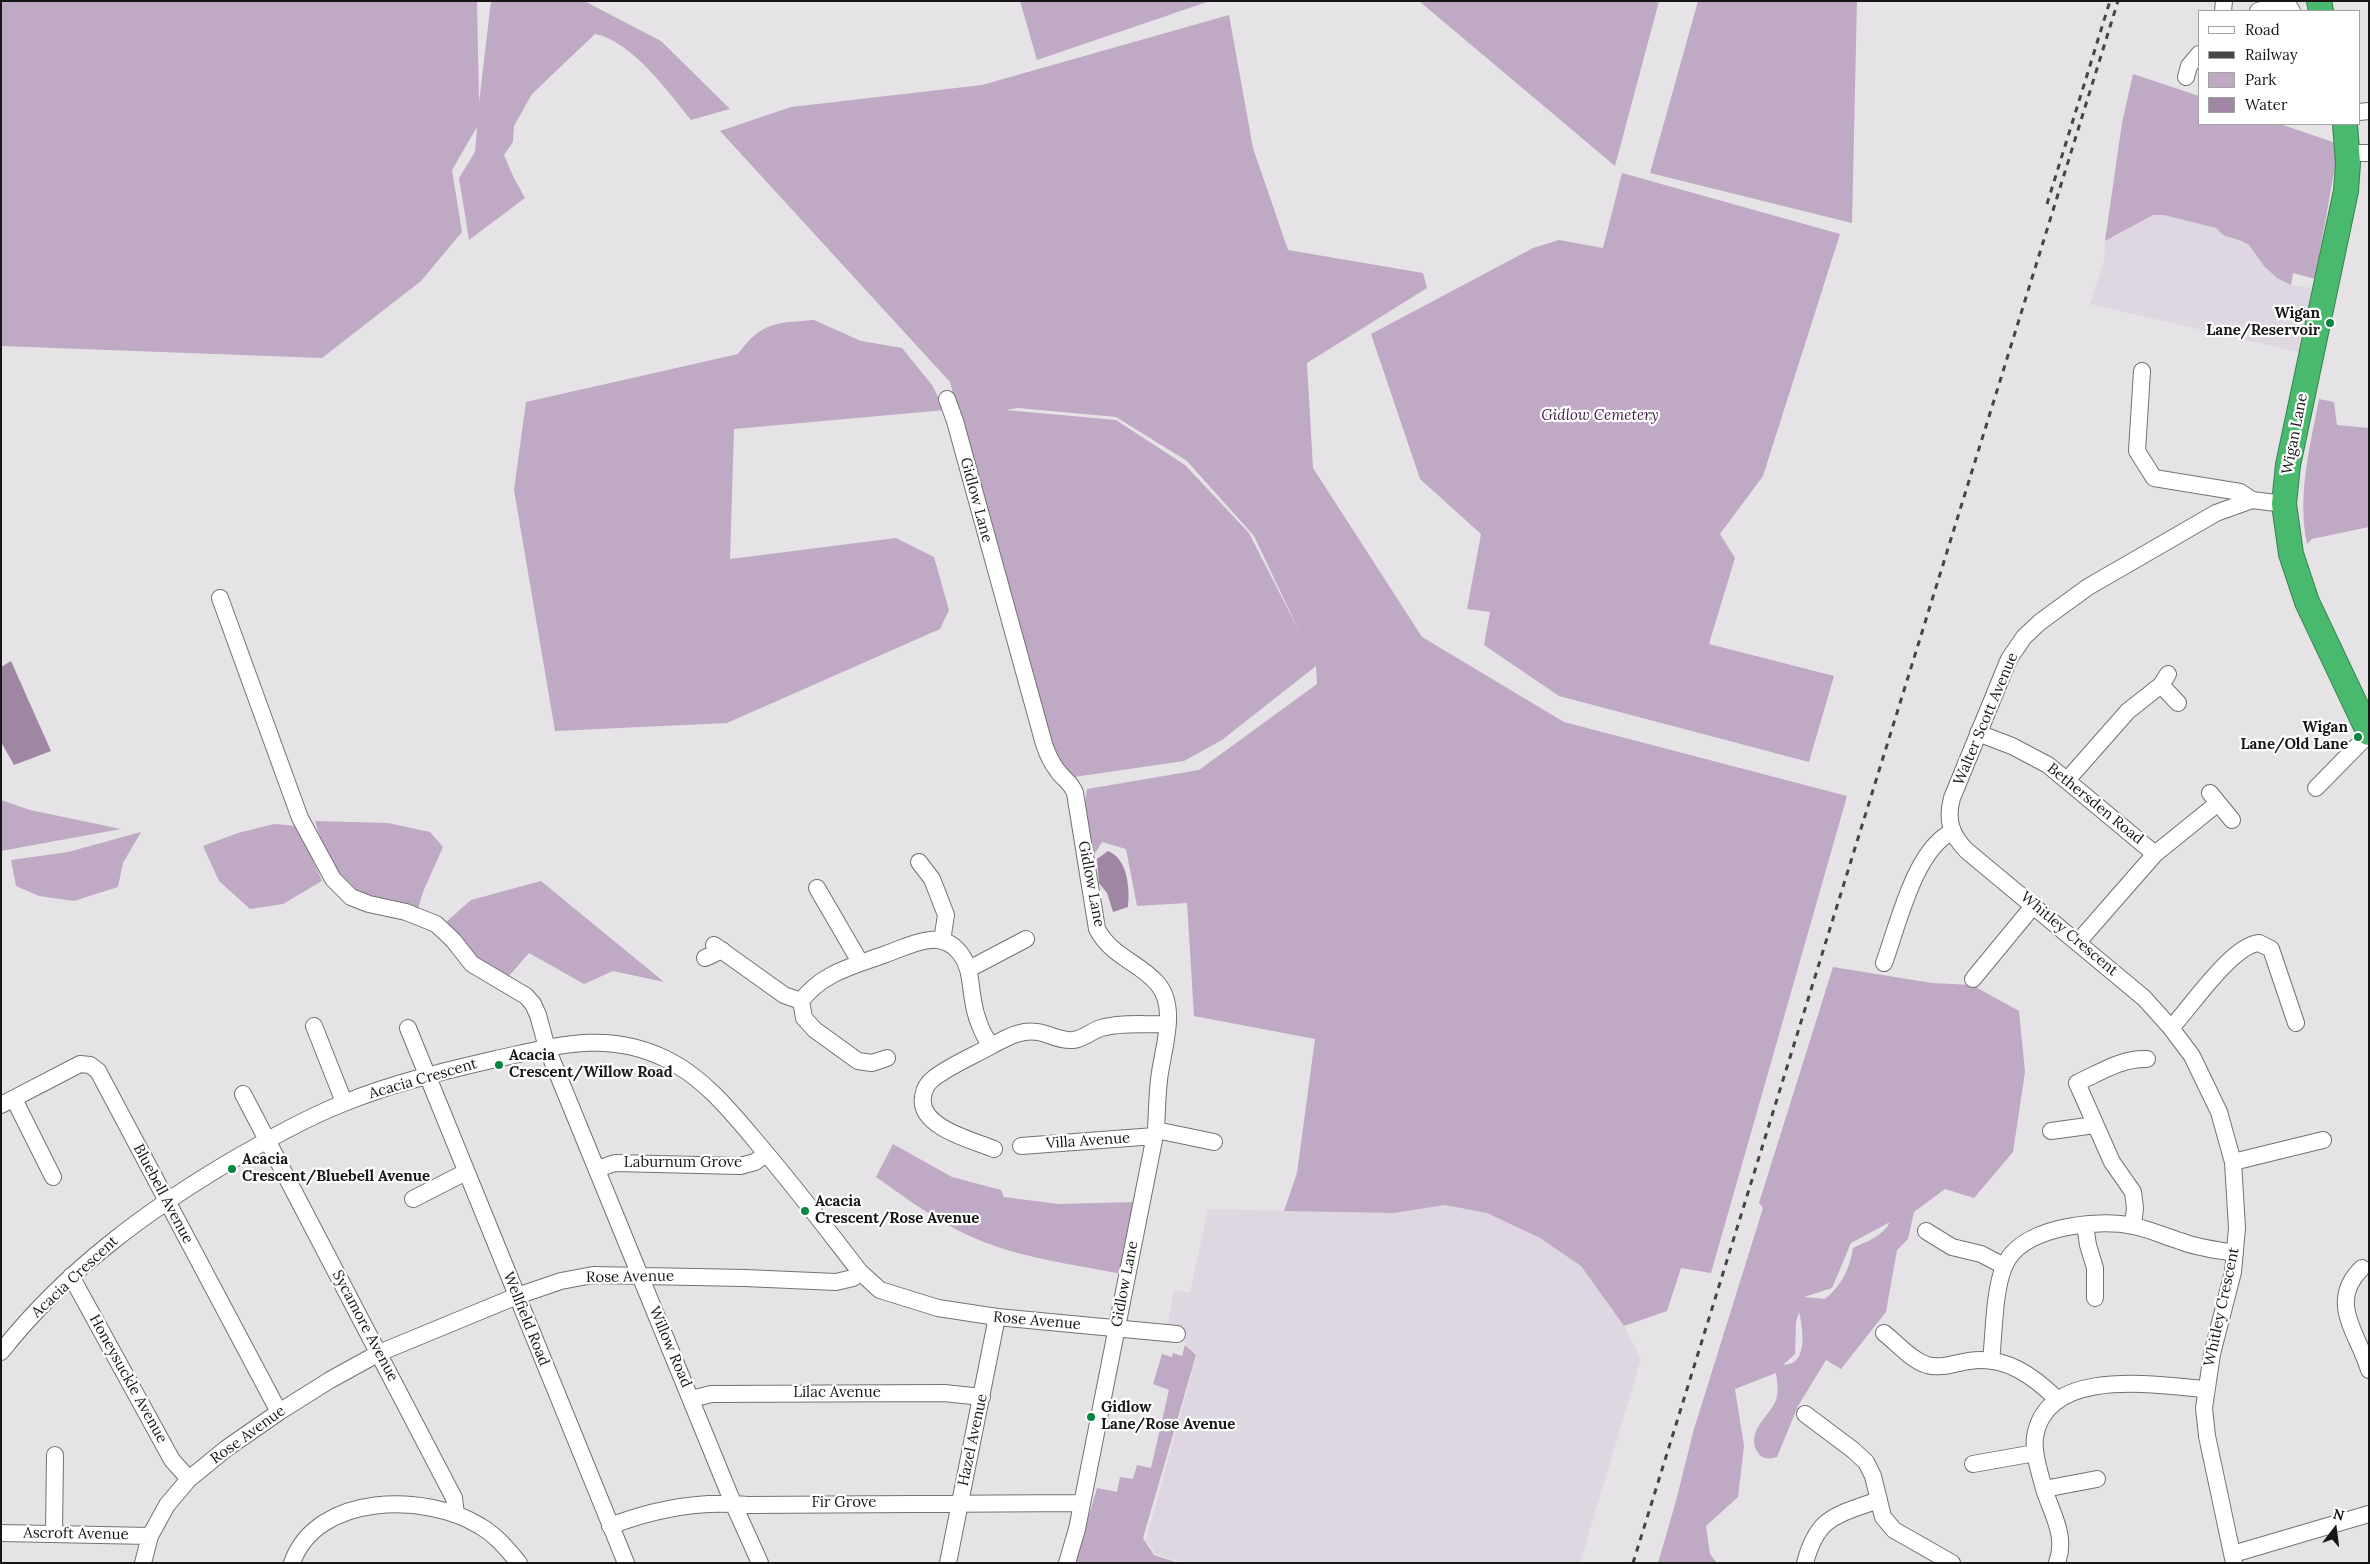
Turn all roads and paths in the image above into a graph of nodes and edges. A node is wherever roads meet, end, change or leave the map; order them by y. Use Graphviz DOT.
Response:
graph roads {
  1 [pos="2261,10"];
  2 [pos="2291,10"];
  3 [pos="2198,55"];
  4 [pos="2186,78"];
  5 [pos="2345,125"];
  6 [pos="2358,153"];
  7 [pos="2142,370"];
  8 [pos="946,399"];
  9 [pos="2252,500"];
  10 [pos="2284,504"];
  11 [pos="220,598"];
  12 [pos="2178,703"];
  13 [pos="1978,733"];
  14 [pos="2369,733"];
  15 [pos="2068,779"];
  16 [pos="2316,788"];
  17 [pos="2232,820"];
  18 [pos="1952,832"];
  19 [pos="2155,854"];
  20 [pos="919,862"];
  21 [pos="817,888"];
  22 [pos="2034,905"];
  23 [pos="1026,939"];
  24 [pos="942,941"];
  25 [pos="2078,942"];
  26 [pos="714,951"];
  27 [pos="860,962"];
  28 [pos="1884,963"];
  29 [pos="969,969"];
  30 [pos="1982,976"];
  31 [pos="801,1001"];
  32 [pos="2296,1023"];
  33 [pos="1167,1024"];
  34 [pos="314,1026"];
  35 [pos="408,1028"];
  36 [pos="2171,1028"];
  37 [pos="992,1046"];
  38 [pos="547,1048"];
  39 [pos="888,1058"];
  40 [pos="2146,1059"];
  41 [pos="426,1075"];
  42 [pos="243,1094"];
  43 [pos="8,1102"];
  44 [pos="344,1102"];
  45 [pos="2095,1125"];
  46 [pos="2051,1131"];
  47 [pos="1155,1133"];
  48 [pos="2312,1138"];
  49 [pos="267,1140"];
  50 [pos="1213,1143"];
  51 [pos="1021,1146"];
  52 [pos="994,1149"];
  53 [pos="766,1154"];
  54 [pos="2233,1162"];
  55 [pos="597,1169"];
  56 [pos="466,1172"];
  57 [pos="53,1177"];
  58 [pos="413,1199"];
  59 [pos="167,1201"];
  60 [pos="2085,1225"];
  61 [pos="2133,1226"];
  62 [pos="1924,1231"];
  63 [pos="2235,1253"];
  64 [pos="2004,1266"];
  65 [pos="2362,1268"];
  66 [pos="860,1272"];
  67 [pos="71,1276"];
  68 [pos="640,1276"];
  69 [pos="517,1296"];
  70 [pos="2097,1303"];
  71 [pos="997,1317"];
  72 [pos="1117,1327"];
  73 [pos="1177,1334"];
  74 [pos="1889,1343"];
  75 [pos="1,1352"];
  76 [pos="379,1353"];
  77 [pos="2366,1353"];
  78 [pos="1991,1361"];
  79 [pos="2369,1370"];
  80 [pos="2205,1389"];
  81 [pos="982,1396"];
  82 [pos="692,1399"];
  83 [pos="2057,1399"];
  84 [pos="279,1412"];
  85 [pos="1805,1414"];
  86 [pos="2035,1453"];
  87 [pos="55,1454"];
  88 [pos="1973,1464"];
  89 [pos="189,1479"];
  90 [pos="2100,1479"];
  91 [pos="2044,1489"];
  92 [pos="1878,1500"];
  93 [pos="733,1503"];
  94 [pos="960,1503"];
  95 [pos="1082,1503"];
  96 [pos="456,1514"];
  97 [pos="2369,1514"];
  98 [pos="610,1526"];
  99 [pos="1,1533"];
  100 [pos="54,1533"];
  101 [pos="150,1536"];
  102 [pos="2233,1558"];
  103 [pos="1943,1560"];
  104 [pos="1801,1562"];
  105 [pos="143,1563"];
  106 [pos="292,1563"];
  107 [pos="519,1563"];
  108 [pos="626,1563"];
  109 [pos="760,1563"];
  110 [pos="948,1563"];
  111 [pos="1067,1563"];
  112 [pos="2057,1563"];
  1 -- 2 [label="street"];
  3 -- 4 [label="street"];
  5 -- 6 [label="highway, Wigan Lane"];
  6 -- 10 [label="highway, Wigan Lane"];
  7 -- 9 [label="street"];
  8 -- 33 [label="street, Gidlow Lane"];
  9 -- 10 [label="street, Walter Scott Avenue"];
  9 -- 13 [label="street, Walter Scott Avenue"];
  10 -- 14 [label="highway, Wigan Lane"];
  11 -- 38 [label="street, Willow Road"];
  12 -- 15 [label="street"];
  13 -- 15 [label="street, Bethersden Road"];
  13 -- 18 [label="street, Walter Scott Avenue"];
  14 -- 16 [label="street"];
  15 -- 19 [label="street, Bethersden Road"];
  17 -- 19 [label="street"];
  18 -- 22 [label="street, Whitley Crescent"];
  18 -- 28 [label="street"];
  19 -- 25 [label="street"];
  20 -- 24 [label="street"];
  21 -- 27 [label="street"];
  22 -- 25 [label="street, Whitley Crescent"];
  22 -- 30 [label="street"];
  23 -- 29 [label="street"];
  24 -- 27 [label="street"];
  24 -- 29 [label="street"];
  25 -- 36 [label="street, Whitley Crescent"];
  26 -- 31 [label="street"];
  27 -- 31 [label="street"];
  29 -- 37 [label="street"];
  31 -- 39 [label="street"];
  32 -- 36 [label="street"];
  33 -- 37 [label="street"];
  33 -- 47 [label="street, Gidlow Lane"];
  34 -- 44 [label="street"];
  35 -- 41 [label="street, Wellfield Road"];
  36 -- 54 [label="street, Whitley Crescent"];
  37 -- 52 [label="street"];
  38 -- 41 [label="street, Acacia Crescent"];
  38 -- 53 [label="street, Acacia Crescent"];
  38 -- 55 [label="street, Willow Road"];
  40 -- 45 [label="street"];
  41 -- 44 [label="street, Acacia Crescent"];
  41 -- 56 [label="street, Wellfield Road"];
  42 -- 49 [label="street, Sycamore Avenue"];
  43 -- 57 [label="street"];
  43 -- 59 [label="street, Bluebell Avenue"];
  44 -- 49 [label="street, Acacia Crescent"];
  45 -- 46 [label="street"];
  45 -- 61 [label="street"];
  47 -- 50 [label="street, Villa Avenue"];
  47 -- 51 [label="street, Villa Avenue"];
  47 -- 72 [label="street, Gidlow Lane"];
  48 -- 54 [label="street"];
  49 -- 59 [label="street, Acacia Crescent"];
  49 -- 76 [label="street, Sycamore Avenue"];
  53 -- 55 [label="street, Laburnum Grove"];
  53 -- 66 [label="street, Acacia Crescent"];
  54 -- 63 [label="street, Whitley Crescent"];
  55 -- 68 [label="street, Willow Road"];
  56 -- 58 [label="street"];
  56 -- 69 [label="street, Wellfield Road"];
  59 -- 67 [label="street, Acacia Crescent"];
  59 -- 84 [label="street, Bluebell Avenue"];
  60 -- 61 [label="street"];
  60 -- 64 [label="street"];
  60 -- 70 [label="street"];
  61 -- 63 [label="street"];
  62 -- 64 [label="street"];
  63 -- 80 [label="street, Whitley Crescent"];
  64 -- 78 [label="street"];
  65 -- 77 [label="street"];
  66 -- 68 [label="street, Rose Avenue"];
  66 -- 71 [label="street, Rose Avenue"];
  67 -- 75 [label="street, Acacia Crescent"];
  67 -- 89 [label="street, Honeysuckle Avenue"];
  68 -- 69 [label="street, Rose Avenue"];
  68 -- 82 [label="street, Willow Road"];
  69 -- 76 [label="street, Rose Avenue"];
  69 -- 98 [label="street, Wellfield Road"];
  71 -- 72 [label="street, Rose Avenue"];
  71 -- 81 [label="street, Hazel Avenue"];
  72 -- 73 [label="street, Rose Avenue"];
  72 -- 95 [label="street, Gidlow Lane"];
  74 -- 78 [label="street"];
  76 -- 84 [label="street, Rose Avenue"];
  76 -- 96 [label="street, Sycamore Avenue"];
  77 -- 79 [label="street"];
  78 -- 83 [label="street"];
  80 -- 83 [label="street"];
  80 -- 102 [label="street, Whitley Crescent"];
  81 -- 82 [label="street, Lilac Avenue"];
  81 -- 94 [label="street, Hazel Avenue"];
  82 -- 93 [label="street, Willow Road"];
  83 -- 86 [label="street"];
  84 -- 89 [label="street, Rose Avenue"];
  85 -- 92 [label="street"];
  86 -- 88 [label="street"];
  86 -- 91 [label="street"];
  87 -- 100 [label="street"];
  89 -- 101 [label="street, Rose Avenue"];
  90 -- 91 [label="street"];
  91 -- 112 [label="street"];
  92 -- 103 [label="street"];
  92 -- 104 [label="street"];
  93 -- 94 [label="street, Fir Grove"];
  93 -- 98 [label="street, Fir Grove"];
  93 -- 109 [label="street, Willow Road"];
  94 -- 95 [label="street, Fir Grove"];
  94 -- 110 [label="street, Hazel Avenue"];
  95 -- 111 [label="street, Gidlow Lane"];
  96 -- 106 [label="street"];
  96 -- 107 [label="street"];
  97 -- 102 [label="street"];
  98 -- 108 [label="street, Wellfield Road"];
  99 -- 100 [label="street, Ascroft Avenue"];
  100 -- 101 [label="street, Ascroft Avenue"];
  101 -- 105 [label="street, Rose Avenue"];
}
